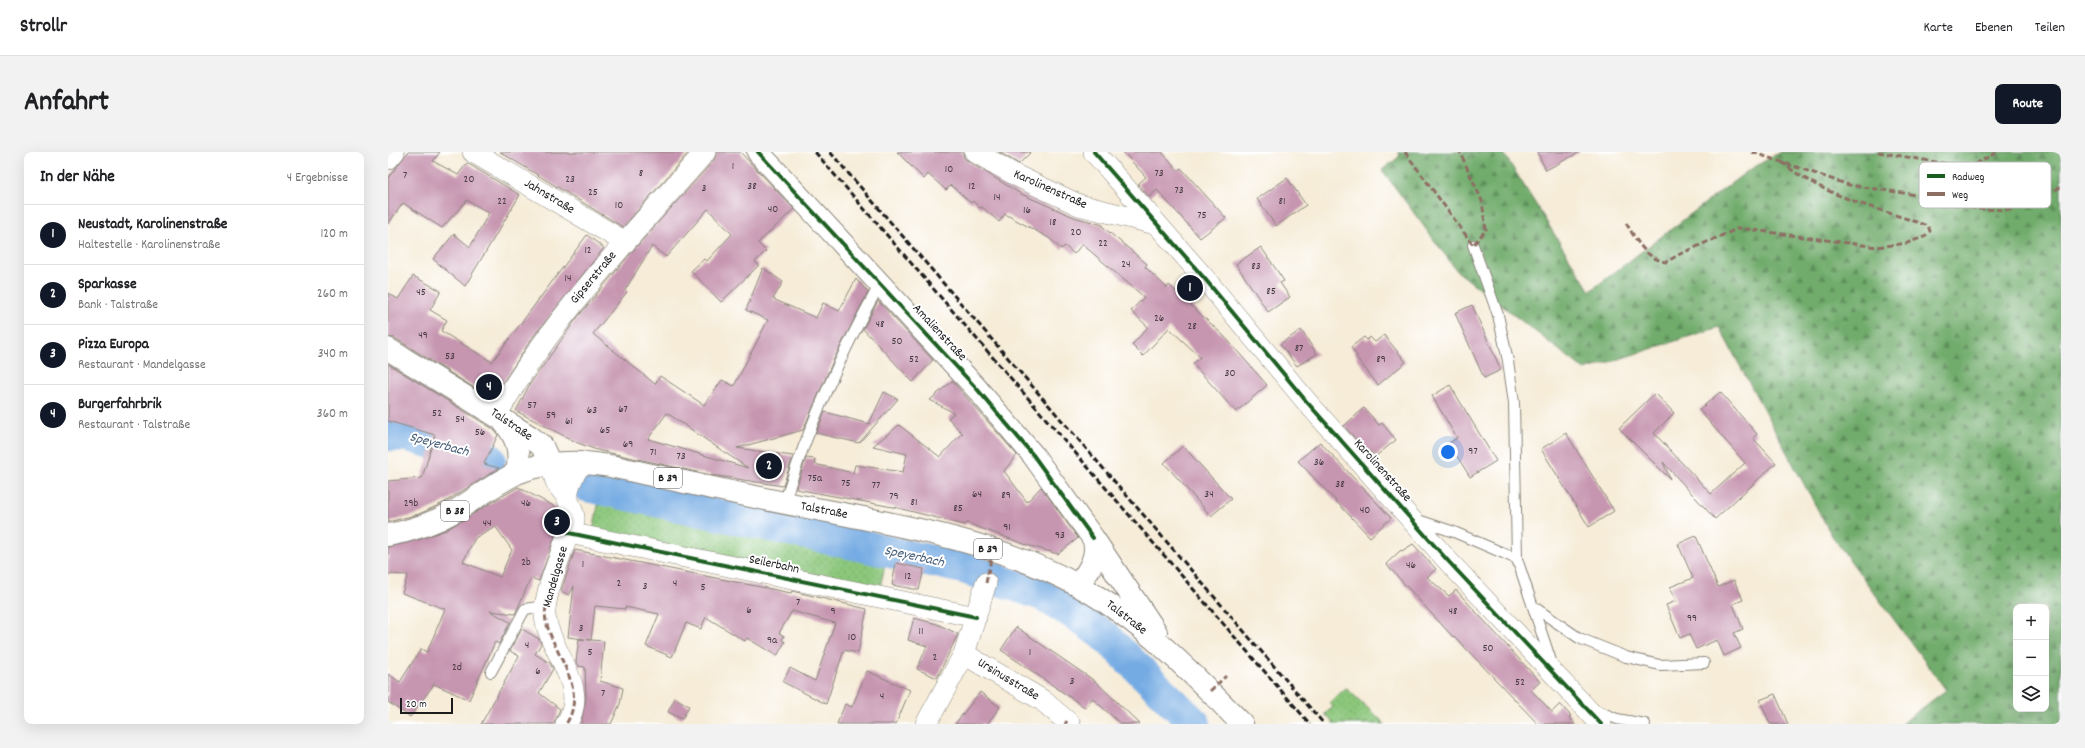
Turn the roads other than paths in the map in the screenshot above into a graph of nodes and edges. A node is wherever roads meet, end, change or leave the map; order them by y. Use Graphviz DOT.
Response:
graph roads {
  1 [pos="394,152"];
  2 [pos="473,152"];
  3 [pos="705,152"];
  4 [pos="758,152"];
  5 [pos="975,152"];
  6 [pos="1094,152"];
  7 [pos="388,159"];
  8 [pos="1156,224"];
  9 [pos="625,242"];
  10 [pos="1473,245"];
  11 [pos="880,284"];
  12 [pos="388,349"];
  13 [pos="497,414"];
  14 [pos="584,462"];
  15 [pos="550,464"];
  16 [pos="517,473"];
  17 [pos="568,498"];
  18 [pos="784,503"];
  19 [pos="1412,519"];
  20 [pos="569,533"];
  21 [pos="388,535"];
  22 [pos="1093,538"];
  23 [pos="1517,559"];
  24 [pos="986,583"];
  25 [pos="1078,585"];
  26 [pos="546,606"];
  27 [pos="1534,607"];
  28 [pos="976,617"];
  29 [pos="1170,653"];
  30 [pos="964,654"];
  31 [pos="1704,663"];
  32 [pos="491,672"];
  33 [pos="1556,676"];
  34 [pos="1583,705"];
  35 [pos="566,724"];
  36 [pos="926,724"];
  37 [pos="1070,724"];
  38 [pos="1242,724"];
  39 [pos="1601,724"];
  40 [pos="1645,724"];
  1 -- 7 [label="street"];
  2 -- 9 [label="street, Jahnstraße"];
  3 -- 9 [label="street, Gipserstraße"];
  4 -- 11 [label="main road, Amalienstraße"];
  5 -- 8 [label="street, Karolinenstraße"];
  6 -- 8 [label="street"];
  8 -- 19 [label="street, Karolinenstraße"];
  9 -- 13 [label="street, Gipserstraße"];
  10 -- 23 [label="lane"];
  11 -- 18 [label="lane"];
  11 -- 22 [label="main road, Amalienstraße"];
  12 -- 13 [label="main road, Talstraße"];
  13 -- 15 [label="main road, Talstraße"];
  13 -- 16 [label="main road"];
  14 -- 15 [label="main road, Talstraße / B 39"];
  14 -- 17 [label="street"];
  14 -- 18 [label="main road, Talstraße / B 39"];
  15 -- 16 [label="main road"];
  15 -- 17 [label="street, Mandelgasse"];
  16 -- 21 [label="main road, B 38"];
  17 -- 20 [label="street, Mandelgasse"];
  18 -- 25 [label="main road, Talstraße / B 39"];
  19 -- 23 [label="lane"];
  19 -- 33 [label="street, Karolinenstraße"];
  20 -- 26 [label="street, Mandelgasse"];
  20 -- 28 [label="street, Seilerbahn"];
  22 -- 25 [label="main road"];
  22 -- 29 [label="main road, Amalienstraße"];
  23 -- 27 [label="lane"];
  24 -- 28 [label="street"];
  25 -- 29 [label="main road, Talstraße / B 39"];
  26 -- 32 [label="lane"];
  26 -- 35 [label="street, Mandelgasse"];
  27 -- 31 [label="lane"];
  27 -- 33 [label="lane"];
  28 -- 30 [label="street"];
  29 -- 38 [label="main road, Talstraße / B 39"];
  30 -- 36 [label="street"];
  30 -- 37 [label="street, Ursinusstraße"];
  33 -- 34 [label="street, Karolinenstraße"];
  34 -- 39 [label="street, Karolinenstraße"];
  34 -- 40 [label="lane"];
}
